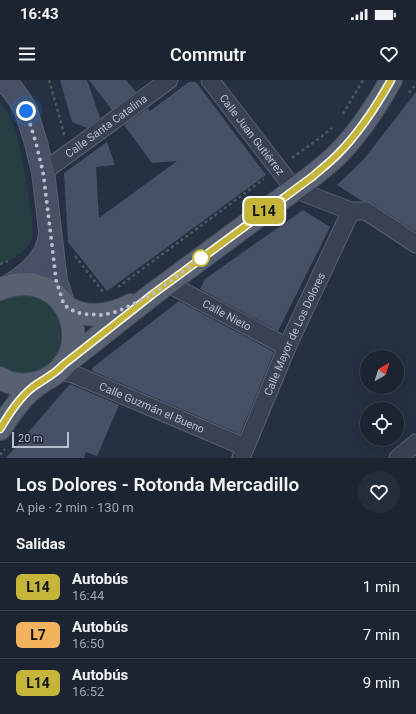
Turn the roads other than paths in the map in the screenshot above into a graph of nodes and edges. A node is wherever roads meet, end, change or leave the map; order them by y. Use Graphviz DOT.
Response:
graph roads {
  1 [pos="2,80"];
  2 [pos="169,80"];
  3 [pos="210,80"];
  4 [pos="391,80"];
  5 [pos="43,172"];
  6 [pos="294,189"];
  7 [pos="351,211"];
  8 [pos="50,230"];
  9 [pos="416,244"];
  10 [pos="5,287"];
  11 [pos="160,288"];
  12 [pos="64,305"];
  13 [pos="287,347"];
  14 [pos="55,372"];
  15 [pos="0,378"];
  16 [pos="0,429"];
  17 [pos="416,443"];
  18 [pos="243,453"];
  19 [pos="398,458"];
  1 -- 5 [label="main road"];
  2 -- 5 [label="street, Calle Santa Catalina"];
  3 -- 6 [label="street, Calle Juan Gutiérrez"];
  4 -- 6 [label="main road"];
  5 -- 8 [label="main road"];
  6 -- 7 [label="street"];
  6 -- 11 [label="main road"];
  7 -- 9 [label="street"];
  7 -- 13 [label="street, Calle Mayor de Los Dolores"];
  8 -- 10 [label="main road"];
  8 -- 12 [label="main road"];
  10 -- 12 [label="main road"];
  11 -- 12 [label="main road"];
  11 -- 13 [label="street, Calle Nieto"];
  11 -- 14 [label="main road"];
  12 -- 14 [label="main road"];
  13 -- 18 [label="street, Calle Mayor de Los Dolores"];
  14 -- 15 [label="main road"];
  14 -- 16 [label="main road"];
  14 -- 18 [label="street, Calle Guzmán el Bueno"];
  17 -- 19 [label="street"];
}
